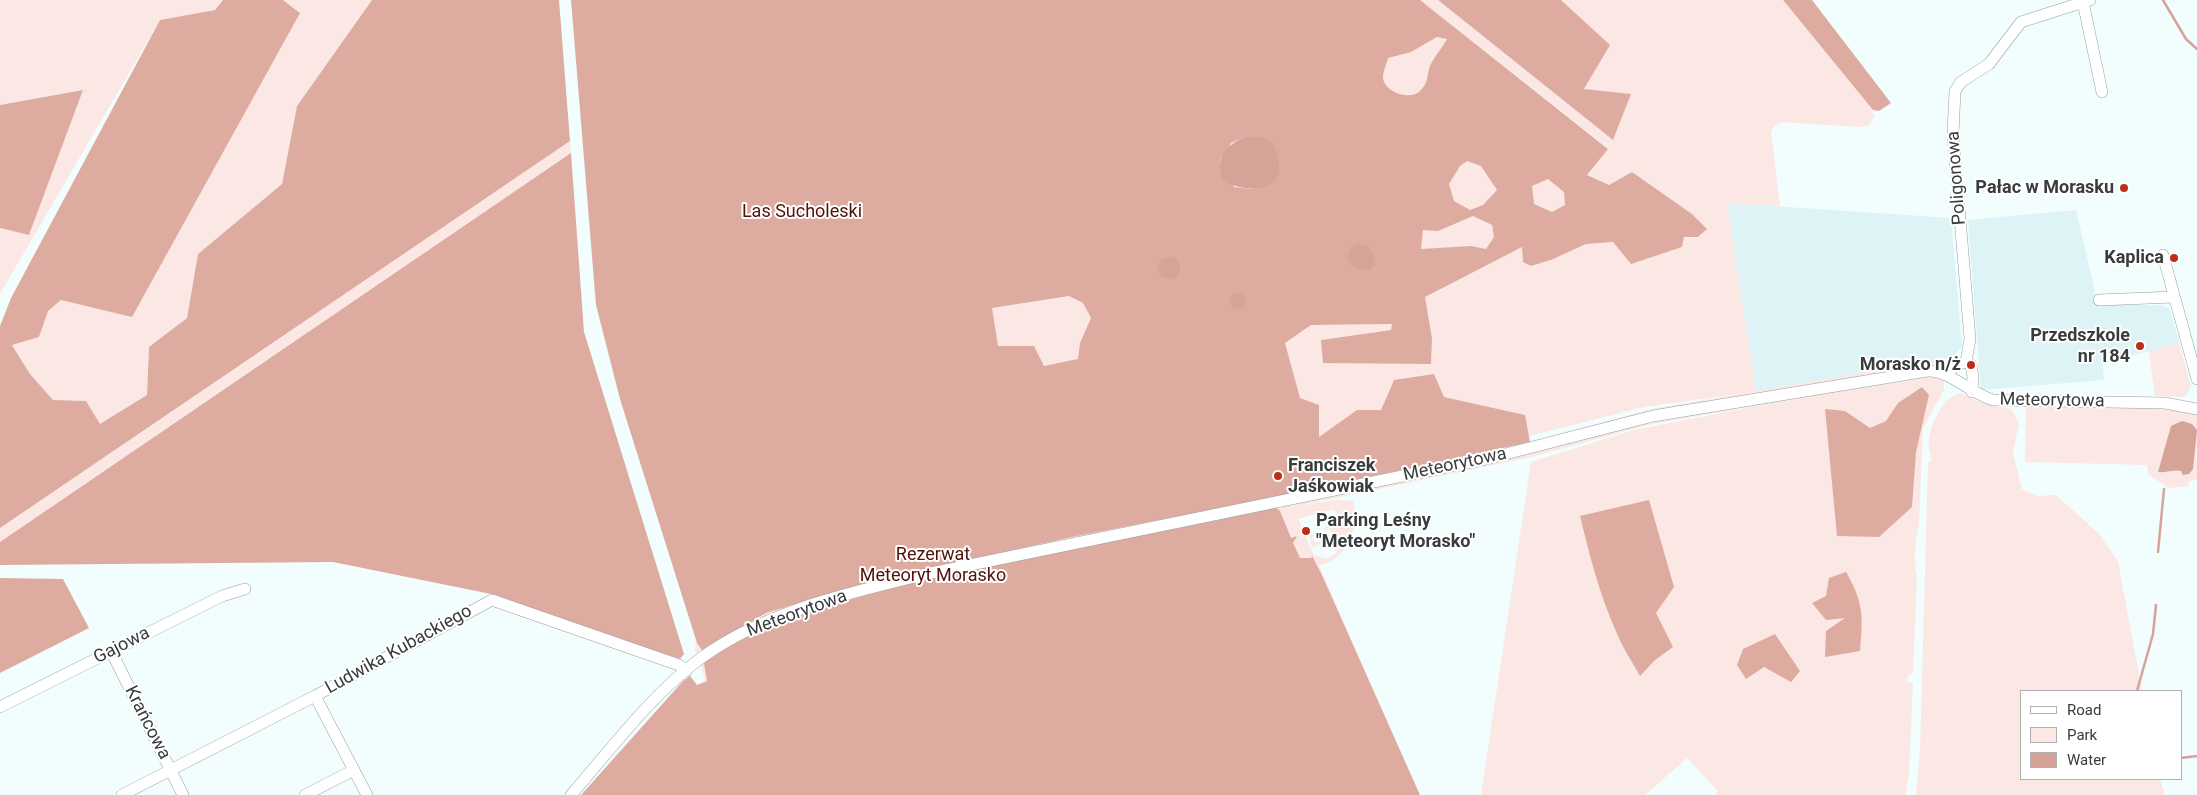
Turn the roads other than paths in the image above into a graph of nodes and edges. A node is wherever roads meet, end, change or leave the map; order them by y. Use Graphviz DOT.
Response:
graph roads {
  1 [pos="2087,1"];
  2 [pos="2102,92"];
  3 [pos="2163,255"];
  4 [pos="2174,297"];
  5 [pos="2099,300"];
  6 [pos="1966,362"];
  7 [pos="1947,375"];
  8 [pos="2197,380"];
  9 [pos="1972,392"];
  10 [pos="2197,409"];
  11 [pos="245,590"];
  12 [pos="111,651"];
  13 [pos="686,670"];
  14 [pos="315,696"];
  15 [pos="0,707"];
  16 [pos="171,770"];
  17 [pos="354,770"];
  18 [pos="122,795"];
  19 [pos="183,795"];
  20 [pos="305,795"];
  21 [pos="367,795"];
  22 [pos="571,795"];
  1 -- 2 [label="street"];
  1 -- 6 [label="street, Poligonowa"];
  3 -- 4 [label="street"];
  4 -- 5 [label="street"];
  4 -- 8 [label="street"];
  6 -- 7 [label="street"];
  6 -- 9 [label="street, Poligonowa"];
  7 -- 9 [label="street, Meteorytowa"];
  7 -- 13 [label="street, Meteorytowa"];
  9 -- 10 [label="street, Meteorytowa"];
  11 -- 12 [label="street, Gajowa"];
  12 -- 15 [label="street, Gajowa"];
  12 -- 16 [label="street, Krańcowa"];
  13 -- 14 [label="street, Ludwika Kubackiego"];
  13 -- 22 [label="street, Meteorytowa"];
  14 -- 16 [label="street, Ludwika Kubackiego"];
  14 -- 17 [label="street"];
  16 -- 18 [label="street, Ludwika Kubackiego"];
  16 -- 19 [label="street, Krańcowa"];
  17 -- 20 [label="street"];
  17 -- 21 [label="street"];
}
